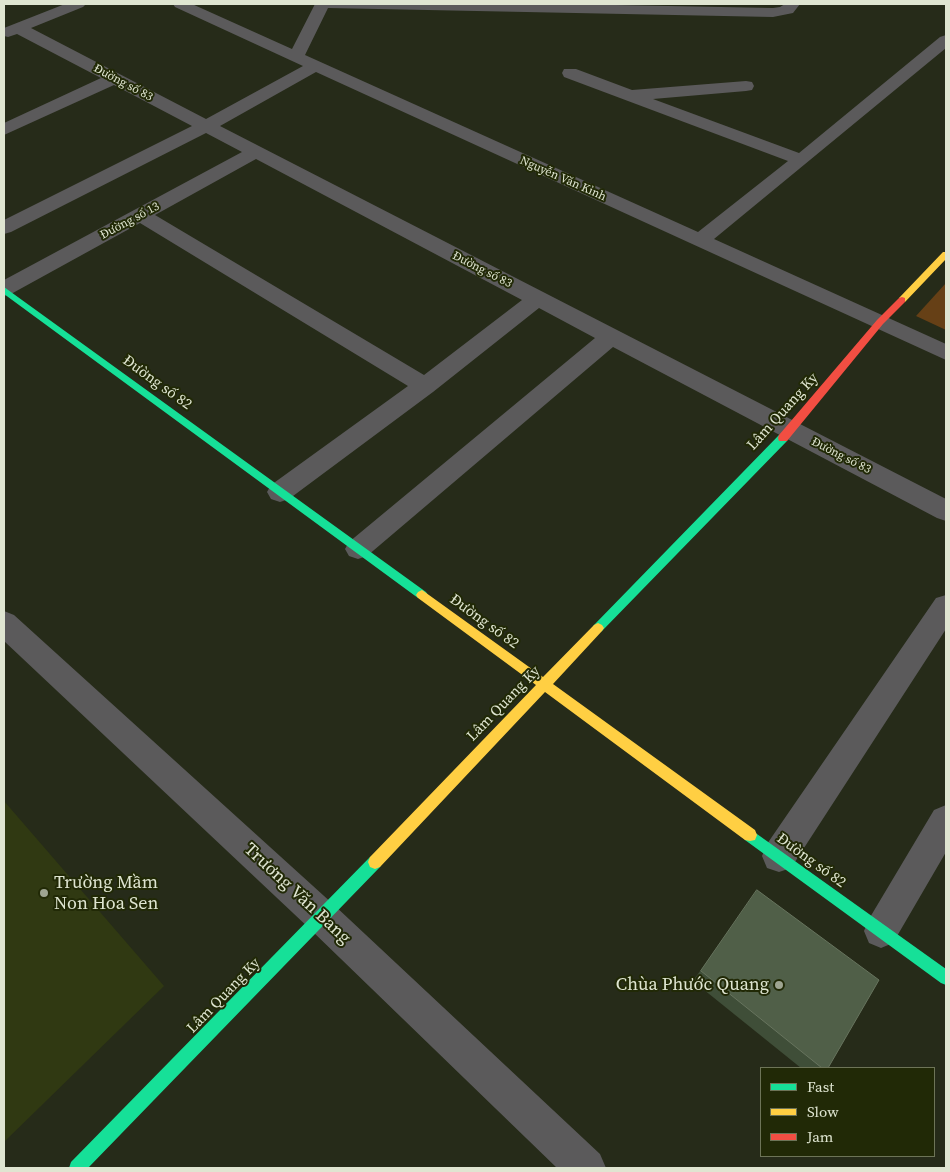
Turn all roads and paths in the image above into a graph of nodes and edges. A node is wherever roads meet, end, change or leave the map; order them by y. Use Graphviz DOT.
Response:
graph roads {
  1 [pos="78,4"];
  2 [pos="180,4"];
  3 [pos="322,4"];
  4 [pos="331,4"];
  5 [pos="794,4"];
  6 [pos="11,31"];
  7 [pos="946,40"];
  8 [pos="296,56"];
  9 [pos="938,57"];
  10 [pos="315,66"];
  11 [pos="570,73"];
  12 [pos="114,78"];
  13 [pos="746,86"];
  14 [pos="628,96"];
  15 [pos="206,126"];
  16 [pos="4,130"];
  17 [pos="256,152"];
  18 [pos="801,160"];
  19 [pos="141,215"];
  20 [pos="4,228"];
  21 [pos="699,241"];
  22 [pos="946,254"];
  23 [pos="4,290"];
  24 [pos="538,299"];
  25 [pos="880,322"];
  26 [pos="611,337"];
  27 [pos="946,353"];
  28 [pos="425,386"];
  29 [pos="790,430"];
  30 [pos="280,492"];
  31 [pos="946,511"];
  32 [pos="358,548"];
  33 [pos="946,606"];
  34 [pos="4,623"];
  35 [pos="544,684"];
  36 [pos="946,821"];
  37 [pos="779,856"];
  38 [pos="322,917"];
  39 [pos="881,931"];
  40 [pos="946,978"];
  41 [pos="77,1168"];
  42 [pos="586,1168"];
  1 -- 6 [label="street"];
  2 -- 8 [label="street, Nguyễn Văn Kỉnh"];
  3 -- 8 [label="street"];
  4 -- 5 [label="street"];
  6 -- 12 [label="street, Đường số 83"];
  7 -- 9 [label="street"];
  8 -- 10 [label="street, Nguyễn Văn Kỉnh"];
  9 -- 18 [label="street"];
  10 -- 15 [label="street"];
  10 -- 21 [label="street, Nguyễn Văn Kỉnh"];
  11 -- 14 [label="street"];
  12 -- 15 [label="street, Đường số 83"];
  12 -- 16 [label="street"];
  13 -- 14 [label="street"];
  14 -- 18 [label="street"];
  15 -- 17 [label="street, Đường số 83"];
  15 -- 20 [label="street"];
  17 -- 19 [label="street, Đường số 13"];
  17 -- 24 [label="street, Đường số 83"];
  18 -- 21 [label="street"];
  19 -- 23 [label="street, Đường số 13"];
  19 -- 28 [label="street"];
  21 -- 25 [label="street, Nguyễn Văn Kỉnh"];
  22 -- 25 [label="street, Lâm Quang Ky"];
  23 -- 30 [label="street, Đường số 82"];
  24 -- 26 [label="street, Đường số 83"];
  24 -- 28 [label="street"];
  25 -- 27 [label="street, Nguyễn Văn Kỉnh"];
  25 -- 29 [label="street, Lâm Quang Ky"];
  26 -- 29 [label="street, Đường số 83"];
  26 -- 32 [label="street"];
  28 -- 30 [label="street"];
  29 -- 31 [label="street, Đường số 83"];
  29 -- 35 [label="street, Lâm Quang Ky"];
  30 -- 32 [label="street, Đường số 82"];
  32 -- 35 [label="street, Đường số 82"];
  33 -- 37 [label="street"];
  34 -- 38 [label="street, Trương Văn Bang"];
  35 -- 37 [label="street, Đường số 82"];
  35 -- 38 [label="street, Lâm Quang Ky"];
  36 -- 39 [label="street"];
  37 -- 39 [label="street, Đường số 82"];
  38 -- 41 [label="street, Lâm Quang Ky"];
  38 -- 42 [label="street, Trương Văn Bang"];
  39 -- 40 [label="street, Đường số 82"];
}
